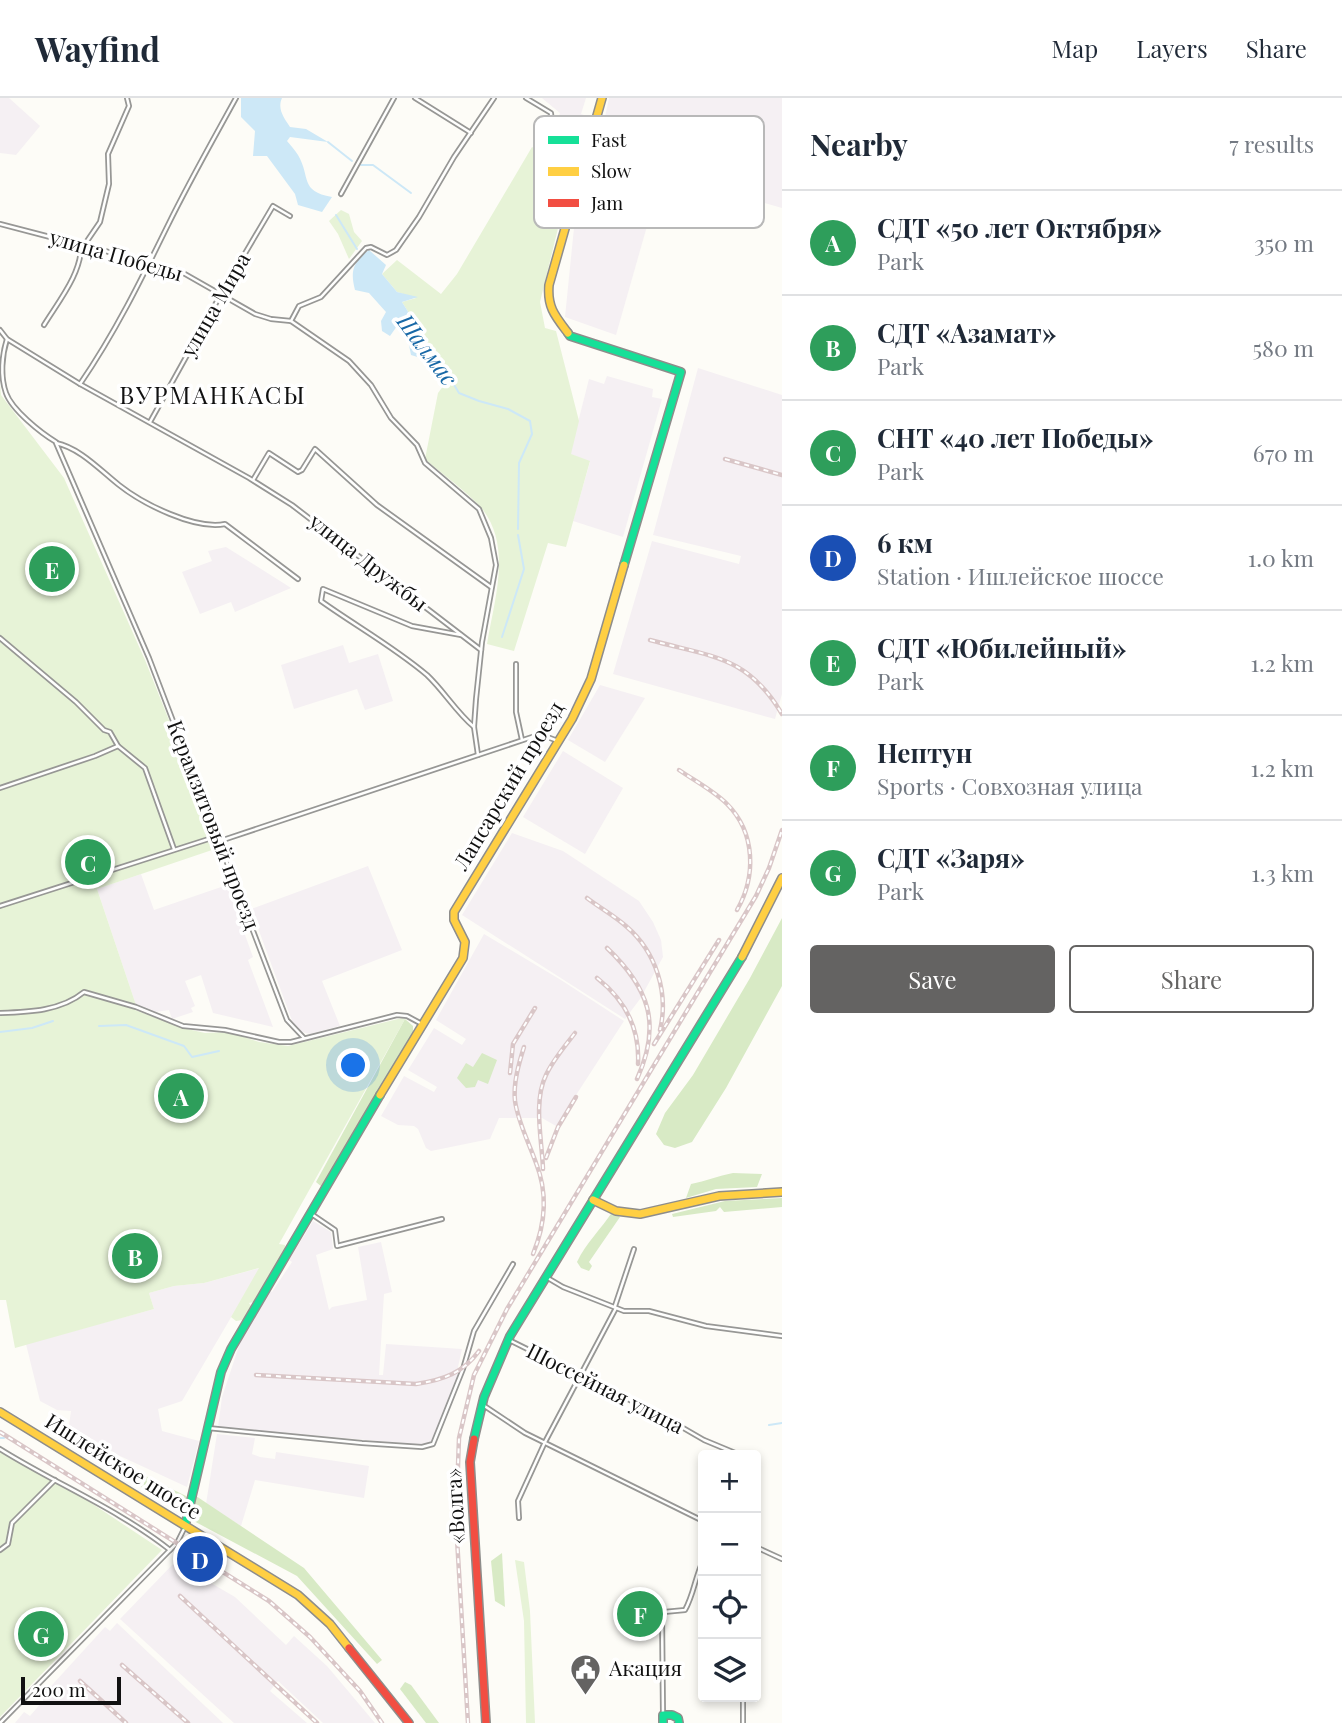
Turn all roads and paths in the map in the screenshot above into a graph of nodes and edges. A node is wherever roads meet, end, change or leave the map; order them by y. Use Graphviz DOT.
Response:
graph roads {
  1 [pos="127,98"];
  2 [pos="236,98"];
  3 [pos="394,98"];
  4 [pos="415,98"];
  5 [pos="494,98"];
  6 [pos="526,98"];
  7 [pos="602,98"];
  8 [pos="551,116"];
  9 [pos="597,116"];
  10 [pos="471,133"];
  11 [pos="341,194"];
  12 [pos="290,216"];
  13 [pos="0,224"];
  14 [pos="565,228"];
  15 [pos="83,243"];
  16 [pos="150,266"];
  17 [pos="221,294"];
  18 [pos="291,321"];
  19 [pos="44,325"];
  20 [pos="0,330"];
  21 [pos="7,339"];
  22 [pos="80,384"];
  23 [pos="150,422"];
  24 [pos="56,443"];
  25 [pos="253,480"];
  26 [pos="299,579"];
  27 [pos="491,587"];
  28 [pos="461,635"];
  29 [pos="0,638"];
  30 [pos="481,650"];
  31 [pos="516,664"];
  32 [pos="474,727"];
  33 [pos="522,740"];
  34 [pos="558,741"];
  35 [pos="118,746"];
  36 [pos="478,755"];
  37 [pos="0,788"];
  38 [pos="218,836"];
  39 [pos="220,841"];
  40 [pos="174,849"];
  41 [pos="782,878"];
  42 [pos="0,906"];
  43 [pos="0,1013"];
  44 [pos="422,1024"];
  45 [pos="304,1038"];
  46 [pos="601,1188"];
  47 [pos="782,1192"];
  48 [pos="593,1200"];
  49 [pos="605,1206"];
  50 [pos="587,1211"];
  51 [pos="310,1213"];
  52 [pos="442,1219"];
  53 [pos="634,1249"];
  54 [pos="513,1264"];
  55 [pos="546,1277"];
  56 [pos="616,1307"];
  57 [pos="782,1336"];
  58 [pos="509,1340"];
  59 [pos="580,1374"];
  60 [pos="480,1404"];
  61 [pos="0,1412"];
  62 [pos="208,1428"];
  63 [pos="545,1442"];
  64 [pos="0,1448"];
  65 [pos="728,1450"];
  66 [pos="55,1480"];
  67 [pos="519,1518"];
  68 [pos="698,1518"];
  69 [pos="185,1526"];
  70 [pos="761,1549"];
  71 [pos="0,1550"];
  72 [pos="170,1550"];
  73 [pos="782,1559"];
  74 [pos="698,1571"];
  75 [pos="743,1702"];
  76 [pos="663,1719"];
  77 [pos="1,1723"];
  78 [pos="409,1723"];
  79 [pos="486,1723"];
  80 [pos="680,1723"];
  81 [pos="743,1723"];
  1 -- 15 [label="street"];
  2 -- 16 [label="street"];
  3 -- 11 [label="street"];
  4 -- 10 [label="street"];
  5 -- 10 [label="street"];
  6 -- 8 [label="street"];
  7 -- 9 [label="main road, Лапсарский проезд"];
  10 -- 18 [label="street"];
  12 -- 17 [label="street, улица Мира"];
  13 -- 15 [label="street, улица Победы"];
  14 -- 34 [label="main road, Лапсарский проезд"];
  15 -- 16 [label="street, улица Победы"];
  15 -- 19 [label="street"];
  16 -- 17 [label="street, улица Победы"];
  16 -- 22 [label="street"];
  17 -- 18 [label="street, улица Победы"];
  17 -- 23 [label="street, улица Мира"];
  18 -- 27 [label="street, улица Победы"];
  20 -- 21 [label="street"];
  21 -- 22 [label="street, улица Дружбы"];
  21 -- 24 [label="street"];
  22 -- 23 [label="street, улица Дружбы"];
  23 -- 25 [label="street, улица Дружбы"];
  24 -- 26 [label="street"];
  24 -- 38 [label="street, Керамзитовый проезд"];
  25 -- 27 [label="street"];
  25 -- 28 [label="street, улица Дружбы"];
  27 -- 30 [label="street, улица Победы"];
  28 -- 30 [label="street, улица Дружбы"];
  28 -- 32 [label="street"];
  29 -- 35 [label="street"];
  30 -- 32 [label="street, улица Победы"];
  31 -- 33 [label="street"];
  32 -- 36 [label="street, улица Победы"];
  33 -- 34 [label="street"];
  33 -- 36 [label="street"];
  34 -- 44 [label="main road, Лапсарский проезд"];
  35 -- 37 [label="street"];
  35 -- 40 [label="street"];
  36 -- 39 [label="street"];
  38 -- 39 [label="street, Керамзитовый проезд"];
  38 -- 40 [label="street"];
  39 -- 45 [label="street, Керамзитовый проезд"];
  40 -- 42 [label="street"];
  41 -- 46 [label="main road, «Волга»"];
  43 -- 45 [label="street"];
  44 -- 45 [label="street"];
  44 -- 51 [label="main road, Лапсарский проезд"];
  46 -- 48 [label="main road, «Волга»"];
  46 -- 49 [label="main road"];
  47 -- 49 [label="main road"];
  48 -- 49 [label="main road"];
  48 -- 50 [label="main road, «Волга»"];
  49 -- 50 [label="main road"];
  50 -- 55 [label="main road, «Волга»"];
  51 -- 52 [label="street"];
  51 -- 62 [label="main road, Лапсарский проезд"];
  53 -- 56 [label="street"];
  54 -- 62 [label="street"];
  55 -- 56 [label="street"];
  55 -- 58 [label="main road, «Волга»"];
  56 -- 57 [label="street"];
  56 -- 59 [label="street"];
  58 -- 59 [label="street, Шоссейная улица"];
  58 -- 60 [label="main road, «Волга»"];
  59 -- 63 [label="street"];
  59 -- 65 [label="street, Шоссейная улица"];
  60 -- 63 [label="street"];
  60 -- 79 [label="main road, «Волга»"];
  61 -- 69 [label="main road, Ишлейское шоссе"];
  62 -- 69 [label="main road, Лапсарский проезд"];
  63 -- 67 [label="street"];
  63 -- 68 [label="street"];
  64 -- 66 [label="street"];
  66 -- 71 [label="street"];
  66 -- 72 [label="street"];
  69 -- 72 [label="street"];
  69 -- 78 [label="main road, Ишлейское шоссе"];
  70 -- 73 [label="street"];
  72 -- 77 [label="street"];
  74 -- 76 [label="street"];
  75 -- 81 [label="street"];
  76 -- 80 [label="main road"];
}
